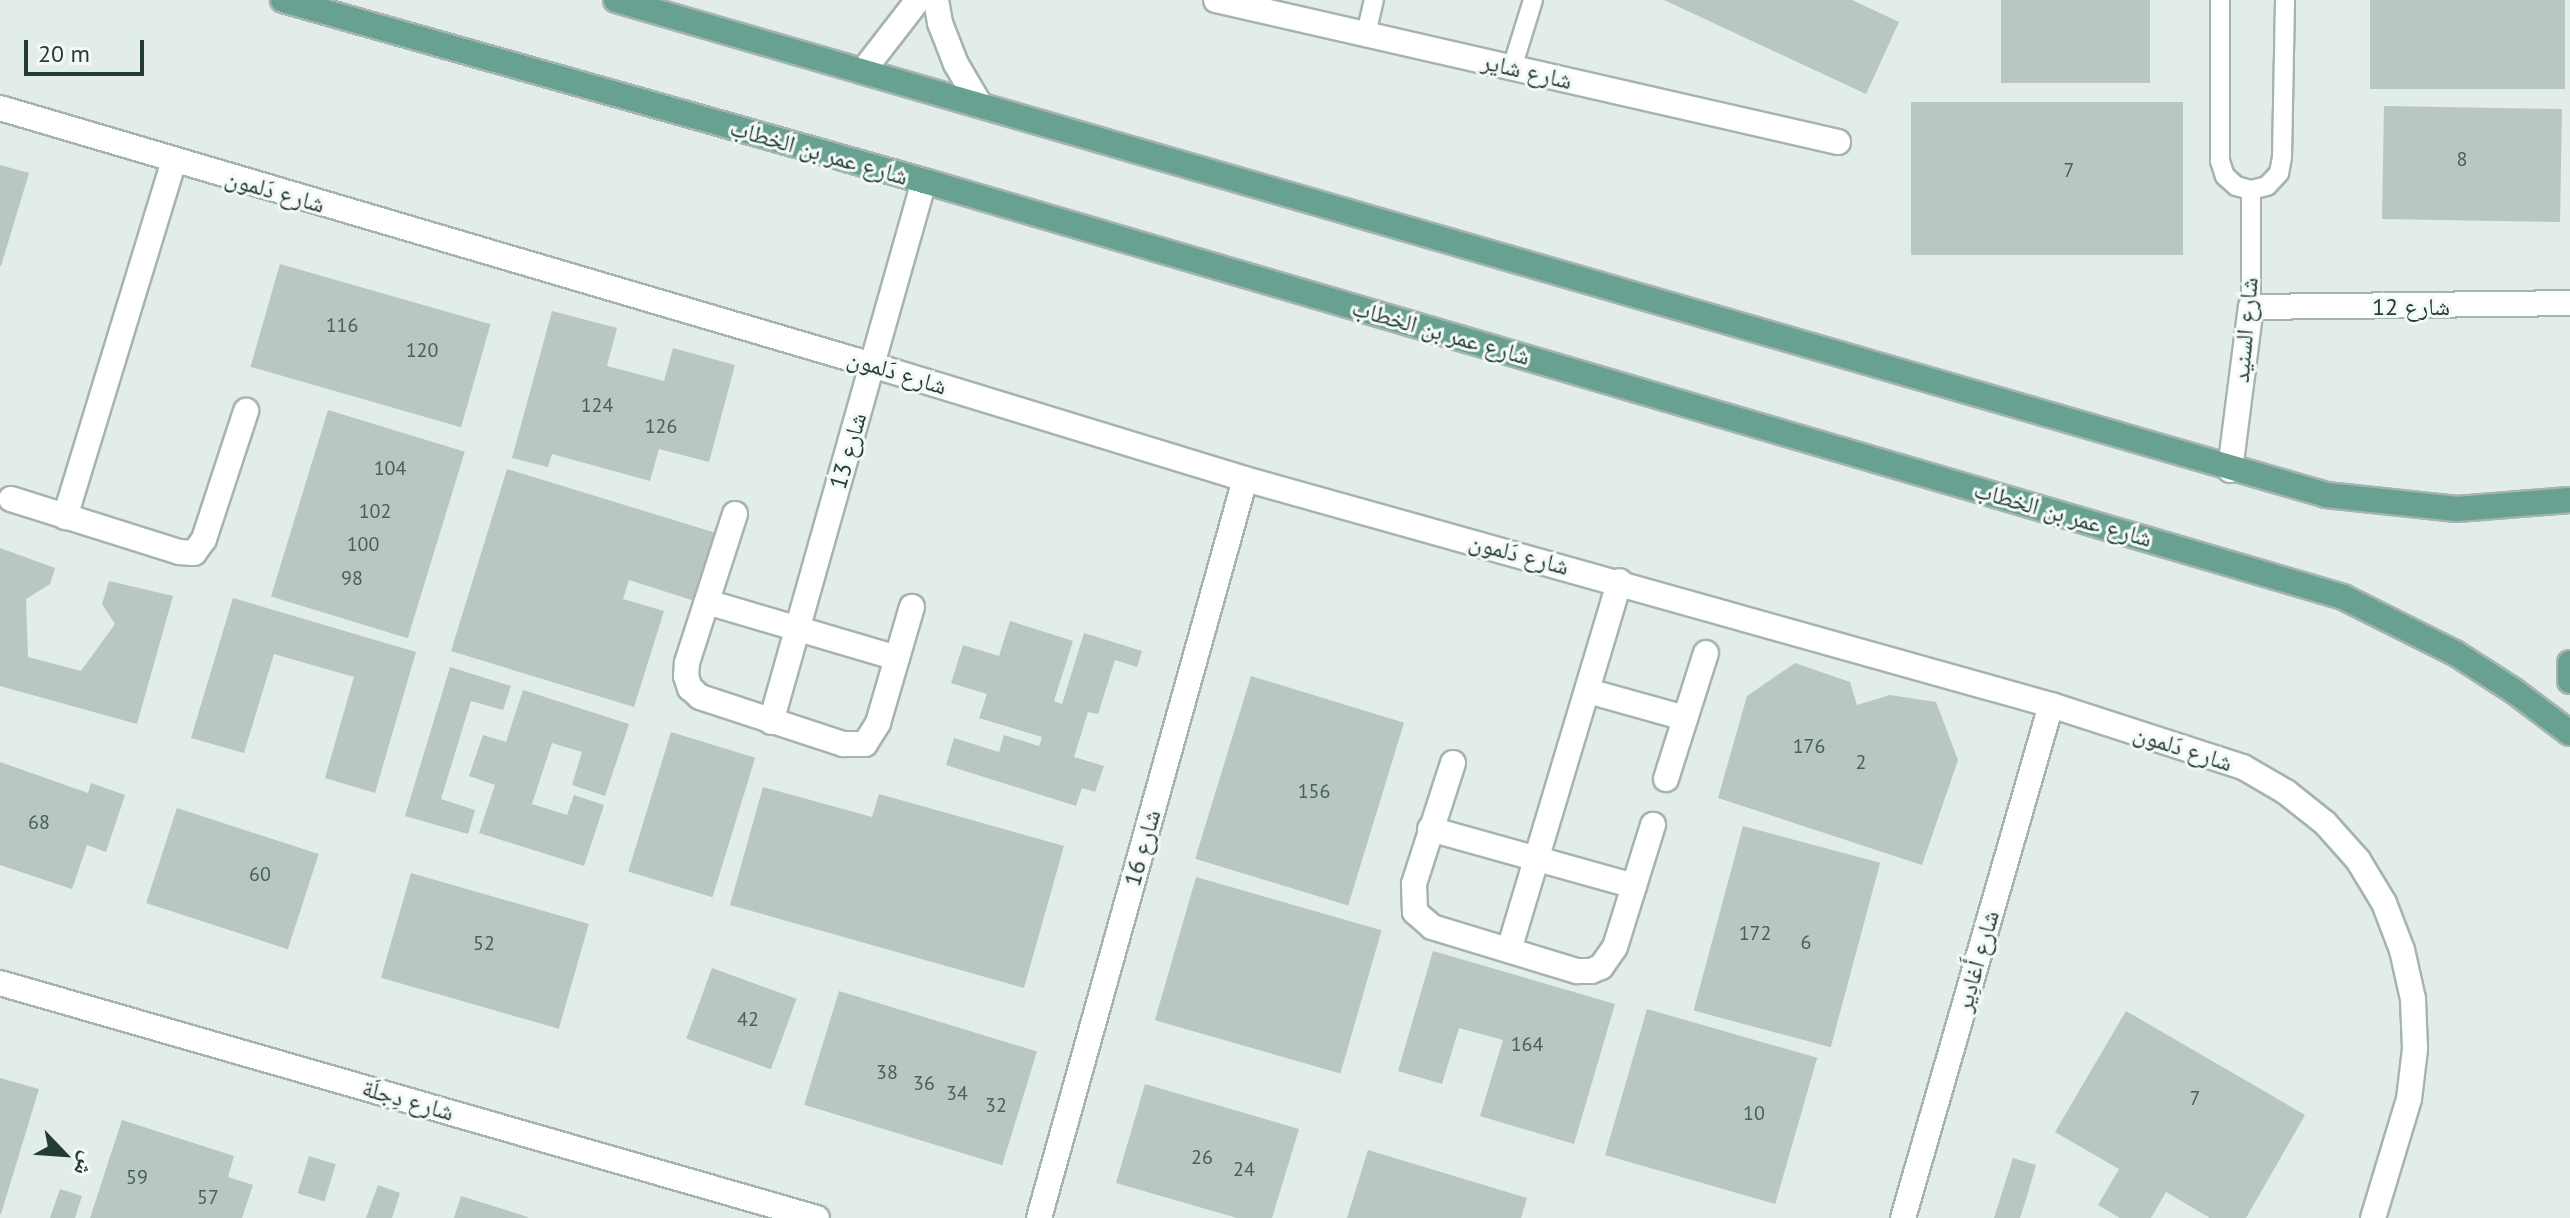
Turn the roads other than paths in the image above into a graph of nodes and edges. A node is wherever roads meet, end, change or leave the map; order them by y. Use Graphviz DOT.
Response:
graph roads {
  1 [pos="283,0"];
  2 [pos="616,0"];
  3 [pos="918,0"];
  4 [pos="936,0"];
  5 [pos="1374,0"];
  6 [pos="1533,0"];
  7 [pos="2220,0"];
  8 [pos="2285,0"];
  9 [pos="1225,1"];
  10 [pos="1366,34"];
  11 [pos="1512,68"];
  12 [pos="863,71"];
  13 [pos="979,103"];
  14 [pos="0,108"];
  15 [pos="1838,142"];
  16 [pos="174,161"];
  17 [pos="924,181"];
  18 [pos="2251,190"];
  19 [pos="2570,303"];
  20 [pos="2251,307"];
  21 [pos="872,365"];
  22 [pos="246,411"];
  23 [pos="2230,470"];
  24 [pos="1245,479"];
  25 [pos="11,499"];
  26 [pos="2570,500"];
  27 [pos="735,514"];
  28 [pos="65,517"];
  29 [pos="1620,581"];
  30 [pos="707,602"];
  31 [pos="912,607"];
  32 [pos="798,629"];
  33 [pos="1706,653"];
  34 [pos="897,658"];
  35 [pos="2570,663"];
  36 [pos="2570,681"];
  37 [pos="1588,691"];
  38 [pos="2051,705"];
  39 [pos="1685,718"];
  40 [pos="771,722"];
  41 [pos="2570,733"];
  42 [pos="1453,763"];
  43 [pos="1666,779"];
  44 [pos="1653,825"];
  45 [pos="1430,829"];
  46 [pos="1537,859"];
  47 [pos="1634,886"];
  48 [pos="1509,950"];
  49 [pos="0,983"];
  50 [pos="817,1218"];
  51 [pos="1039,1218"];
  52 [pos="1903,1218"];
  53 [pos="2373,1218"];
  1 -- 17 [label="main road, شارع عمر بن الخطاب"];
  2 -- 12 [label="main road"];
  3 -- 12 [label="street"];
  4 -- 13 [label="street"];
  5 -- 10 [label="lane"];
  6 -- 11 [label="lane"];
  7 -- 18 [label="lane"];
  8 -- 18 [label="lane"];
  9 -- 10 [label="street, شارع شاير"];
  10 -- 11 [label="street, شارع شاير"];
  11 -- 15 [label="street, شارع شاير"];
  12 -- 13 [label="main road"];
  13 -- 23 [label="main road"];
  14 -- 16 [label="street, شارع دَلمون"];
  16 -- 21 [label="street, شارع دَلمون"];
  16 -- 28 [label="street"];
  17 -- 21 [label="street, شارع 13"];
  17 -- 41 [label="main road, شارع عمر بن الخطاب"];
  18 -- 20 [label="lane, شارع السنيد"];
  19 -- 20 [label="street, شارع 12"];
  20 -- 23 [label="street, شارع السنيد"];
  21 -- 24 [label="street, شارع دَلمون"];
  21 -- 32 [label="street, شارع 13"];
  22 -- 28 [label="street"];
  23 -- 26 [label="main road"];
  24 -- 29 [label="street, شارع دَلمون"];
  24 -- 51 [label="street, شارع 16"];
  25 -- 28 [label="street"];
  27 -- 30 [label="street"];
  29 -- 37 [label="street"];
  29 -- 38 [label="street, شارع دَلمون"];
  30 -- 32 [label="street"];
  30 -- 40 [label="street"];
  31 -- 34 [label="street"];
  32 -- 34 [label="street"];
  32 -- 40 [label="street, شارع 13"];
  33 -- 39 [label="street"];
  34 -- 40 [label="street"];
  35 -- 36 [label="main road"];
  37 -- 39 [label="street"];
  37 -- 46 [label="street"];
  38 -- 52 [label="street, شارع أَغادِير"];
  38 -- 53 [label="street, شارع دَلمون"];
  39 -- 43 [label="street"];
  42 -- 45 [label="street"];
  44 -- 47 [label="street"];
  45 -- 46 [label="street"];
  45 -- 48 [label="street"];
  46 -- 47 [label="street"];
  46 -- 48 [label="street"];
  47 -- 48 [label="street"];
  49 -- 50 [label="street, شارع دِجلَة"];
}
